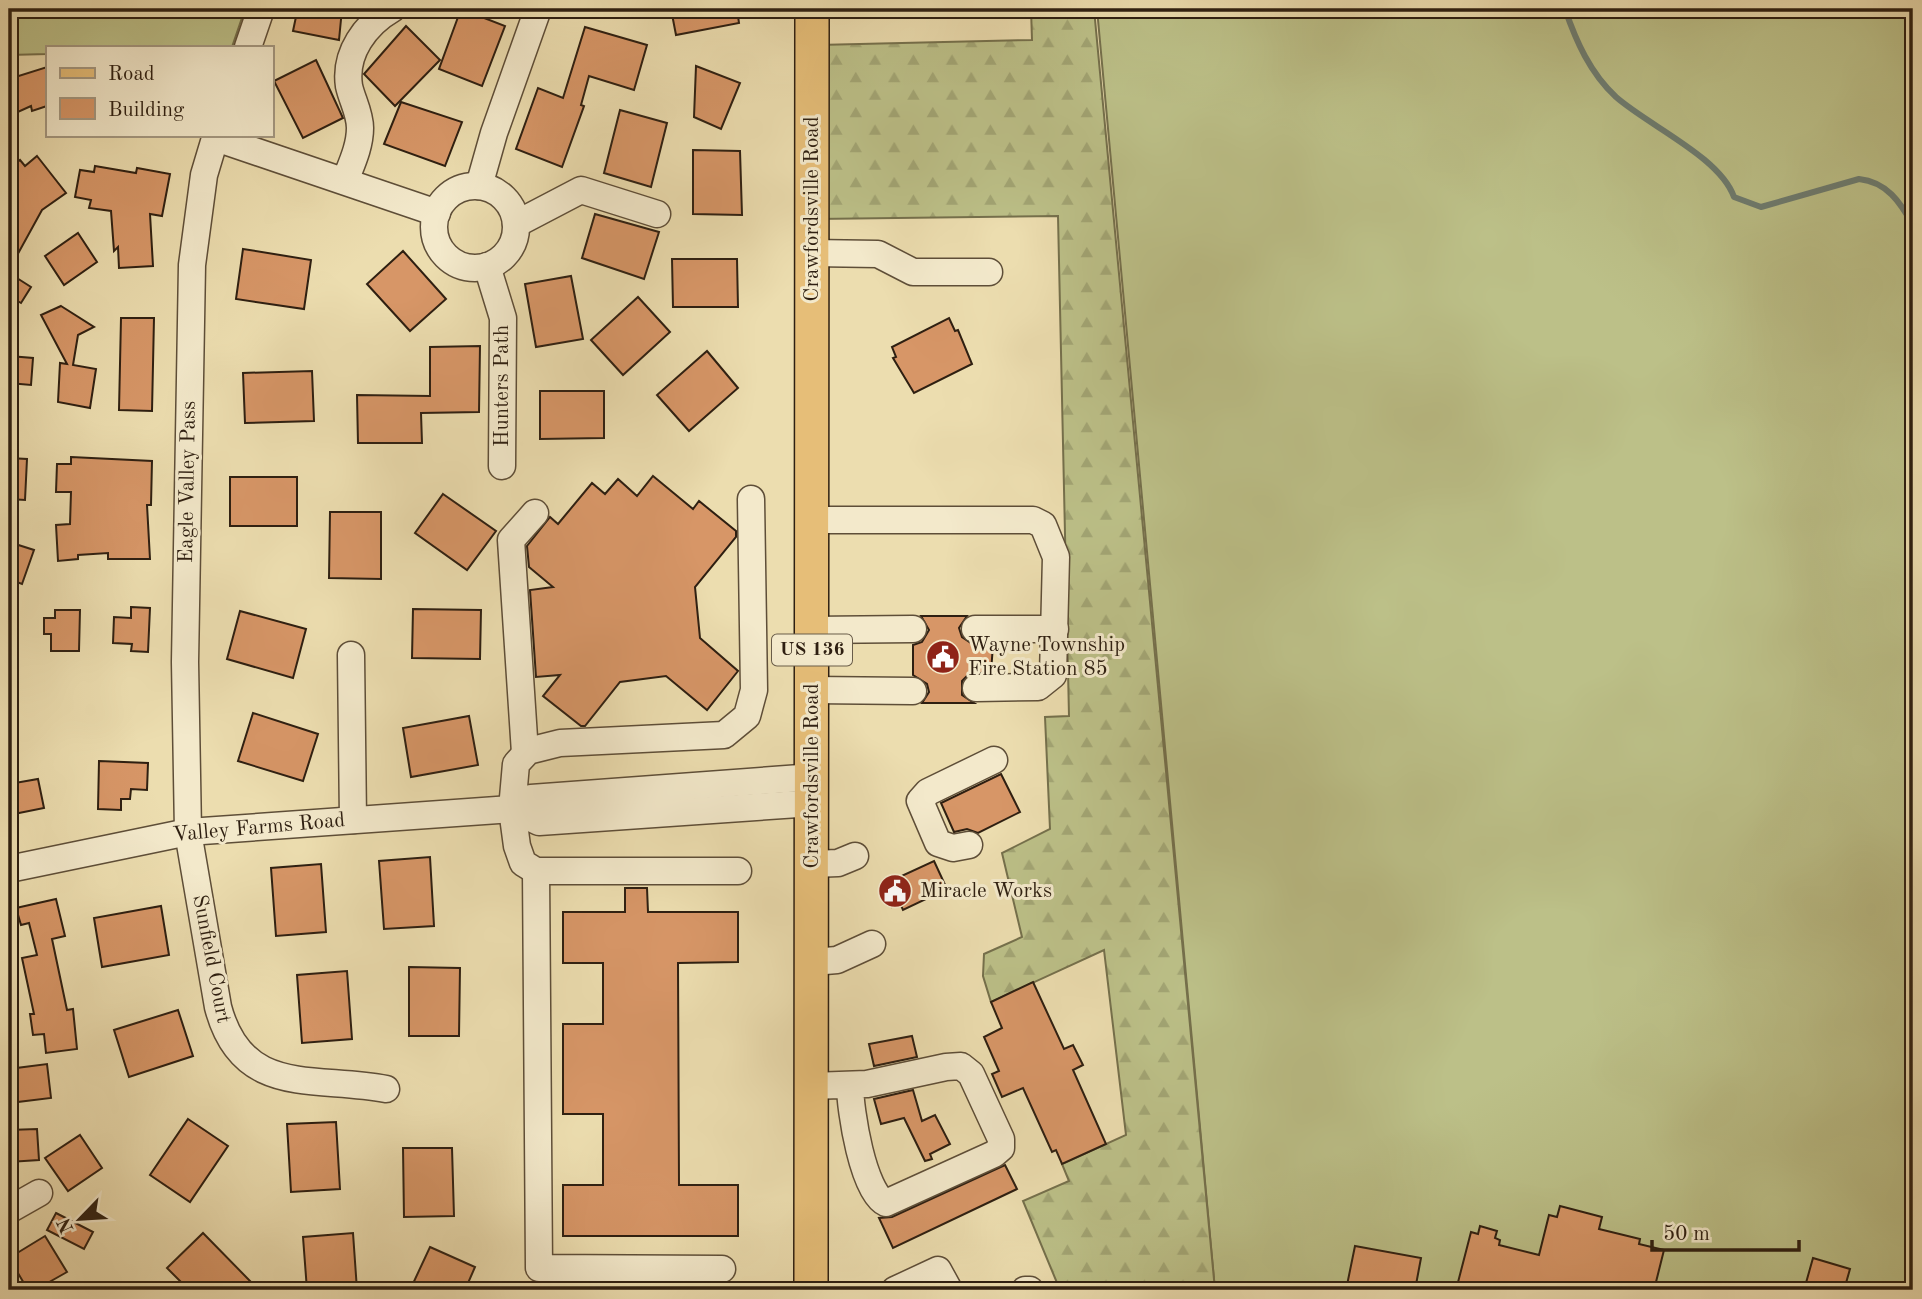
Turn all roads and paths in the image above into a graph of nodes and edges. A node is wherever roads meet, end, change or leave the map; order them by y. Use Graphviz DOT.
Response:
graph roads {
  1 [pos="261,9"];
  2 [pos="392,9"];
  3 [pos="538,9"];
  4 [pos="812,9"];
  5 [pos="248,46"];
  6 [pos="216,136"];
  7 [pos="345,181"];
  8 [pos="479,186"];
  9 [pos="437,213"];
  10 [pos="657,214"];
  11 [pos="516,224"];
  12 [pos="812,253"];
  13 [pos="487,266"];
  14 [pos="989,272"];
  15 [pos="502,466"];
  16 [pos="751,499"];
  17 [pos="535,513"];
  18 [pos="812,520"];
  19 [pos="812,629"];
  20 [pos="913,629"];
  21 [pos="975,629"];
  22 [pos="1055,629"];
  23 [pos="351,655"];
  24 [pos="976,688"];
  25 [pos="812,690"];
  26 [pos="913,691"];
  27 [pos="526,753"];
  28 [pos="994,760"];
  29 [pos="814,790"];
  30 [pos="512,809"];
  31 [pos="353,820"];
  32 [pos="188,832"];
  33 [pos="969,845"];
  34 [pos="855,856"];
  35 [pos="813,864"];
  36 [pos="9,869"];
  37 [pos="536,871"];
  38 [pos="738,871"];
  39 [pos="872,944"];
  40 [pos="813,962"];
  41 [pos="850,1085"];
  42 [pos="812,1086"];
  43 [pos="386,1089"];
  44 [pos="39,1193"];
  45 [pos="9,1210"];
  46 [pos="722,1269"];
  47 [pos="811,1290"];
  48 [pos="895,1290"];
  49 [pos="948,1290"];
  1 -- 5 [label="street"];
  2 -- 7 [label="street"];
  3 -- 8 [label="street"];
  4 -- 12 [label="main road, Crawfordsville Road / US 136"];
  6 -- 7 [label="street"];
  6 -- 32 [label="street, Eagle Valley Pass"];
  7 -- 9 [label="street"];
  8 -- 9 [label="street"];
  8 -- 11 [label="street"];
  9 -- 13 [label="street"];
  10 -- 11 [label="street"];
  11 -- 13 [label="street"];
  12 -- 14 [label="street"];
  12 -- 18 [label="main road, Crawfordsville Road / US 136"];
  13 -- 15 [label="street, Hunters Path"];
  16 -- 27 [label="street"];
  17 -- 27 [label="street"];
  18 -- 19 [label="main road, Crawfordsville Road / US 136"];
  18 -- 22 [label="street"];
  19 -- 20 [label="street"];
  19 -- 25 [label="main road, Crawfordsville Road / US 136"];
  21 -- 22 [label="street"];
  22 -- 24 [label="street"];
  23 -- 31 [label="street"];
  25 -- 26 [label="street"];
  25 -- 29 [label="main road, Crawfordsville Road / US 136"];
  27 -- 30 [label="street"];
  28 -- 33 [label="street"];
  29 -- 30 [label="street, Valley Farms Road"];
  29 -- 35 [label="main road, Crawfordsville Road / US 136"];
  30 -- 31 [label="street, Valley Farms Road"];
  30 -- 37 [label="street"];
  31 -- 32 [label="street, Valley Farms Road"];
  32 -- 36 [label="street, Valley Farms Road"];
  32 -- 43 [label="street, Sunfield Court"];
  34 -- 35 [label="street"];
  35 -- 40 [label="main road, Crawfordsville Road / US 136"];
  37 -- 38 [label="street"];
  37 -- 46 [label="street"];
  39 -- 40 [label="street"];
  40 -- 42 [label="main road, Crawfordsville Road / US 136"];
  41 -- 41 [label="street"];
  41 -- 42 [label="street"];
  42 -- 47 [label="main road, Crawfordsville Road / US 136"];
  44 -- 45 [label="street"];
  48 -- 49 [label="street"];
}
